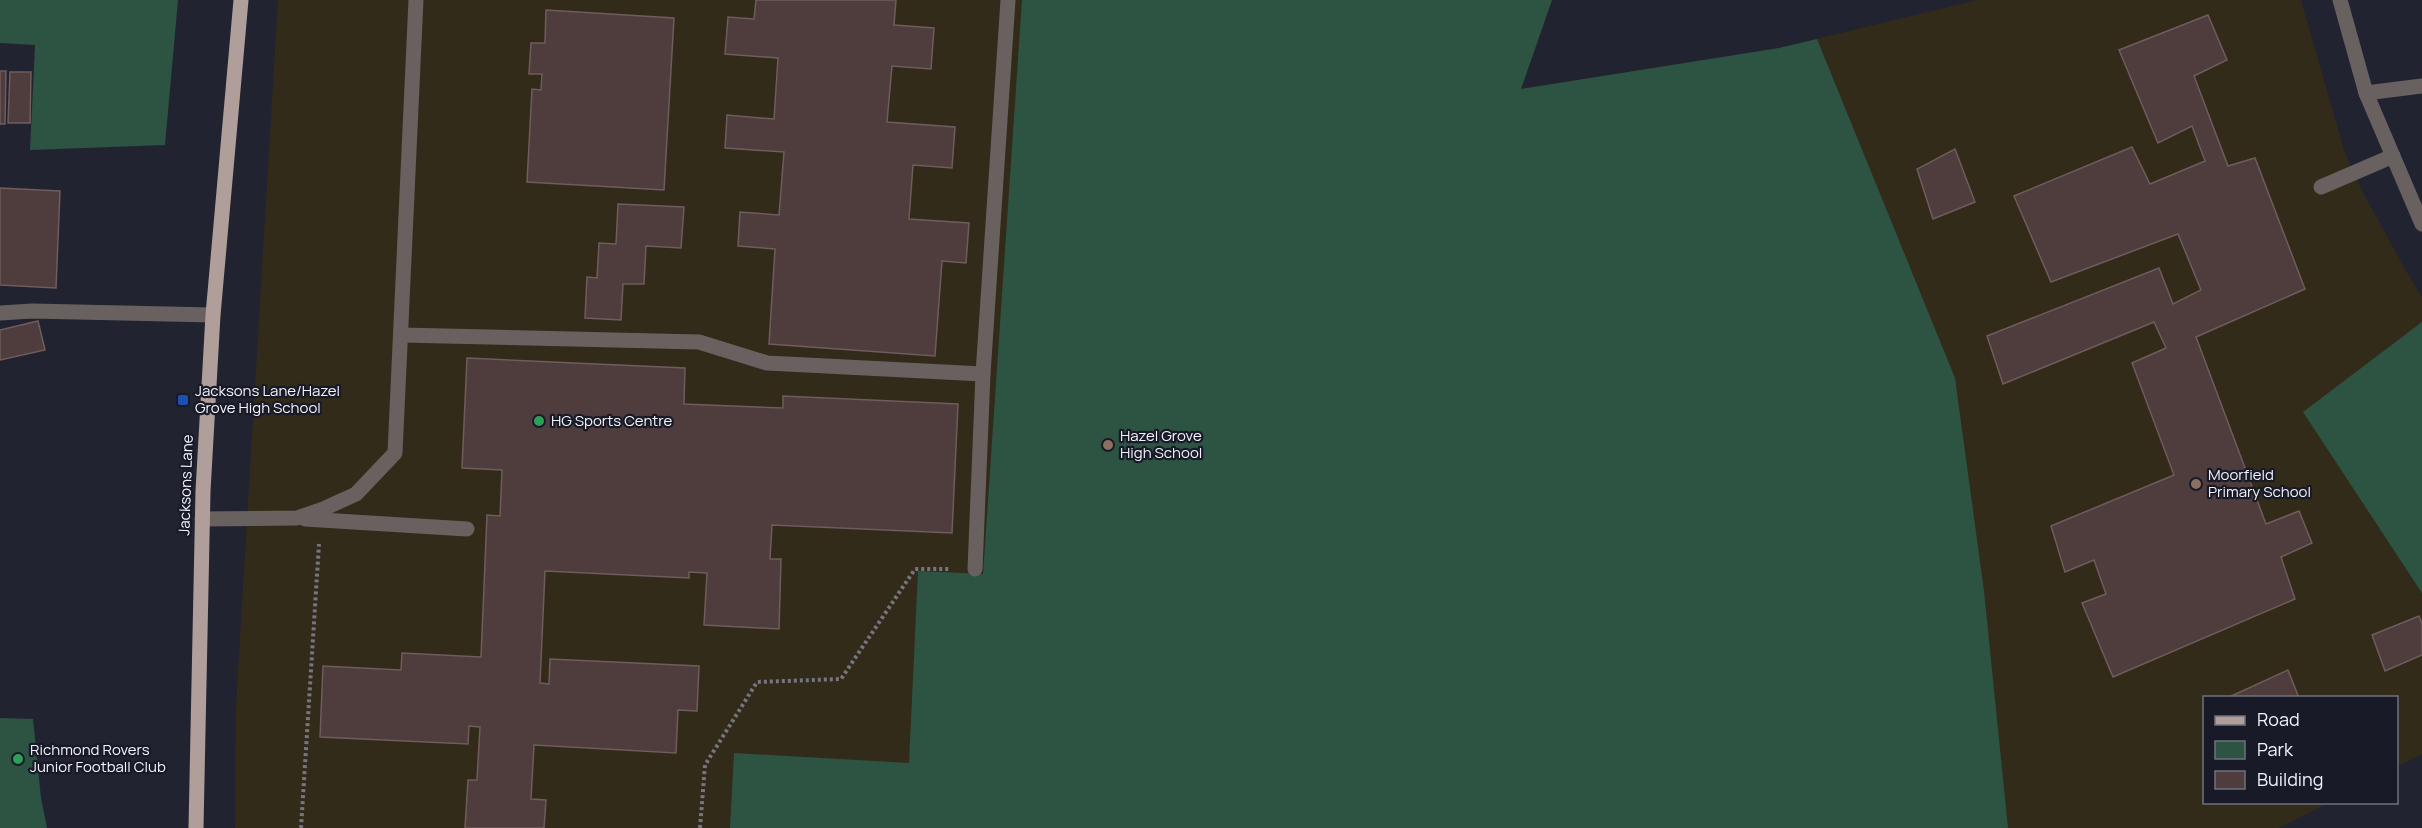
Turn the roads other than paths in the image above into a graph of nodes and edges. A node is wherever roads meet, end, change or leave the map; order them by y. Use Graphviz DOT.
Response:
graph roads {
  1 [pos="241,0"];
  2 [pos="416,0"];
  3 [pos="1008,0"];
  4 [pos="2340,0"];
  5 [pos="2422,86"];
  6 [pos="2366,93"];
  7 [pos="2393,156"];
  8 [pos="2321,187"];
  9 [pos="2422,224"];
  10 [pos="0,314"];
  11 [pos="213,315"];
  12 [pos="401,335"];
  13 [pos="983,374"];
  14 [pos="297,518"];
  15 [pos="202,519"];
  16 [pos="467,530"];
  17 [pos="975,569"];
  18 [pos="196,828"];
  1 -- 11 [label="main road, Jacksons Lane"];
  2 -- 12 [label="street"];
  3 -- 13 [label="street"];
  4 -- 6 [label="street"];
  5 -- 6 [label="street"];
  6 -- 7 [label="street"];
  7 -- 8 [label="street"];
  7 -- 9 [label="street"];
  10 -- 11 [label="street"];
  11 -- 15 [label="main road, Jacksons Lane"];
  12 -- 13 [label="street"];
  12 -- 14 [label="street"];
  13 -- 17 [label="street"];
  14 -- 15 [label="street"];
  14 -- 16 [label="street"];
  15 -- 18 [label="main road, Jacksons Lane"];
}
